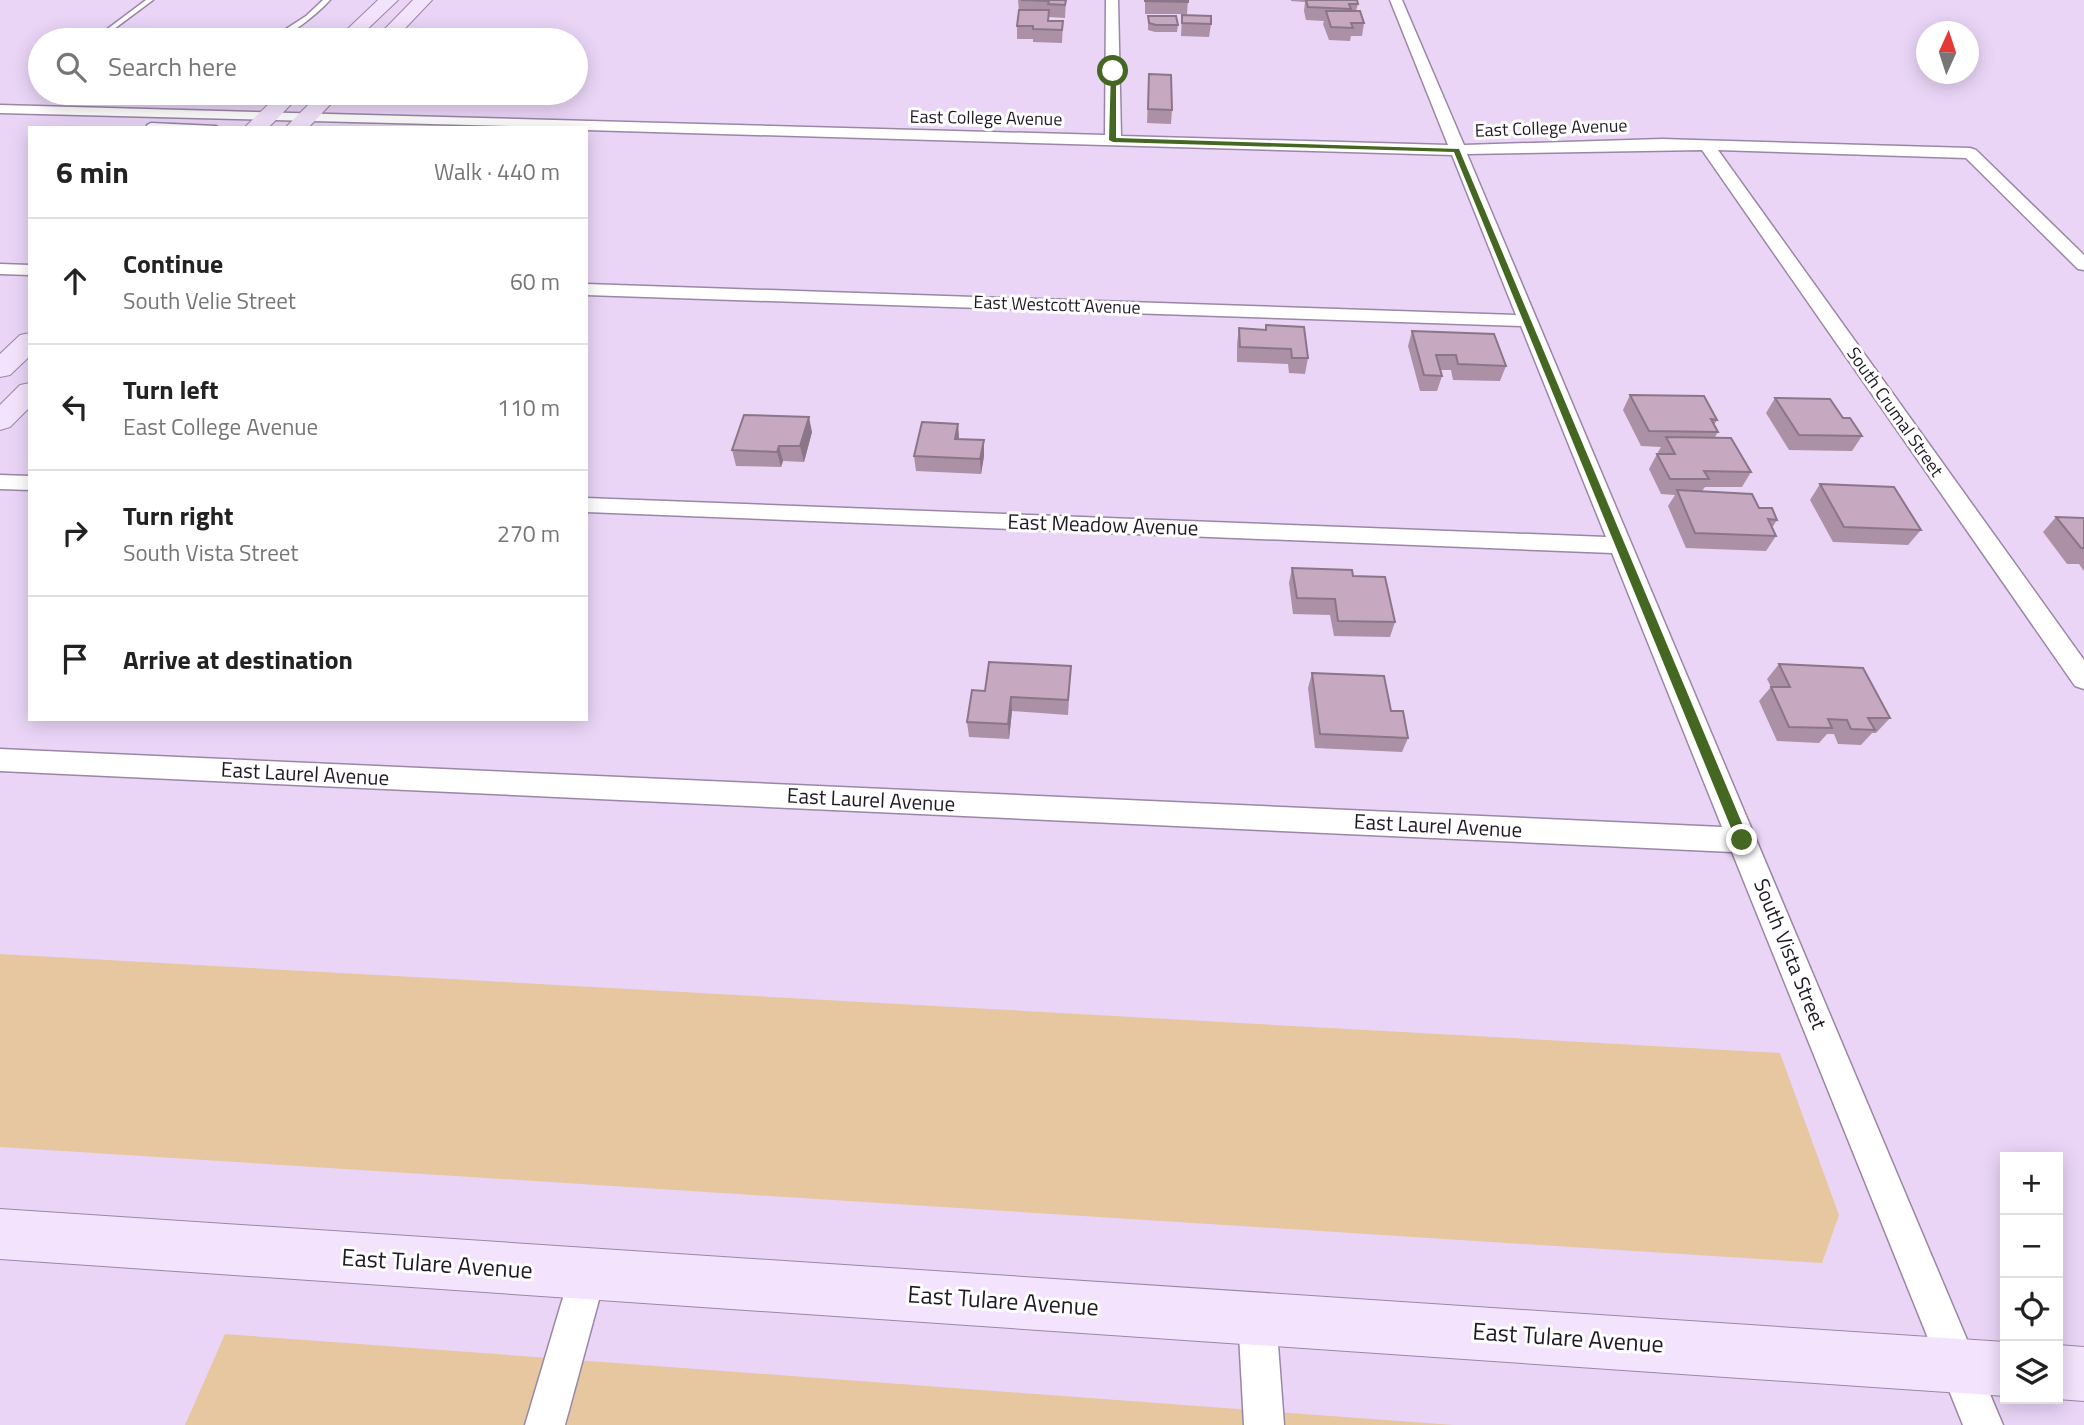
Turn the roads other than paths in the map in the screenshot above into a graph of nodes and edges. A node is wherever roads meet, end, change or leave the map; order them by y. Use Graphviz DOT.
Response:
graph roads {
  1 [pos="150,0"];
  2 [pos="327,0"];
  3 [pos="388,0"];
  4 [pos="423,0"];
  5 [pos="1112,0"];
  6 [pos="1396,0"];
  7 [pos="112,28"];
  8 [pos="291,28"];
  9 [pos="358,28"];
  10 [pos="395,28"];
  11 [pos="279,105"];
  12 [pos="319,105"];
  13 [pos="0,109"];
  14 [pos="164,114"];
  15 [pos="261,122"];
  16 [pos="301,123"];
  17 [pos="149,126"];
  18 [pos="444,126"];
  19 [pos="588,129"];
  20 [pos="1113,140"];
  21 [pos="1706,145"];
  22 [pos="1457,150"];
  23 [pos="2084,265"];
  24 [pos="0,269"];
  25 [pos="28,270"];
  26 [pos="588,289"];
  27 [pos="1528,321"];
  28 [pos="28,343"];
  29 [pos="0,369"];
  30 [pos="28,393"];
  31 [pos="0,421"];
  32 [pos="0,482"];
  33 [pos="28,483"];
  34 [pos="588,505"];
  35 [pos="1619,545"];
  36 [pos="2084,678"];
  37 [pos="0,760"];
  38 [pos="1742,840"];
  39 [pos="0,1234"];
  40 [pos="588,1274"];
  41 [pos="1257,1317"];
  42 [pos="1982,1367"];
  43 [pos="2063,1372"];
  44 [pos="2084,1374"];
  45 [pos="545,1425"];
  46 [pos="1264,1425"];
  47 [pos="1983,1425"];
  1 -- 7 [label="lane"];
  2 -- 8 [label="lane"];
  3 -- 9 [label="street"];
  4 -- 10 [label="street"];
  5 -- 20 [label="street"];
  6 -- 22 [label="street, South Vista Street"];
  11 -- 15 [label="street"];
  12 -- 16 [label="street"];
  13 -- 14 [label="street, East College Avenue"];
  14 -- 15 [label="street, East College Avenue"];
  14 -- 17 [label="lane"];
  15 -- 16 [label="street, East College Avenue"];
  16 -- 18 [label="street, East College Avenue"];
  19 -- 20 [label="street, East College Avenue"];
  20 -- 22 [label="street, East College Avenue"];
  21 -- 22 [label="street, East College Avenue"];
  21 -- 23 [label="street, East College Avenue"];
  21 -- 36 [label="street, South Crumal Street"];
  22 -- 27 [label="street, South Vista Street"];
  24 -- 25 [label="street"];
  26 -- 27 [label="street, East Westcott Avenue"];
  27 -- 35 [label="street, South Vista Street"];
  28 -- 29 [label="street"];
  30 -- 31 [label="street"];
  32 -- 33 [label="street"];
  34 -- 35 [label="street, East Meadow Avenue"];
  35 -- 38 [label="street, South Vista Street"];
  37 -- 38 [label="street, East Laurel Avenue"];
  38 -- 42 [label="street, South Vista Street"];
  39 -- 40 [label="street, East Tulare Avenue"];
  40 -- 41 [label="street, East Tulare Avenue"];
  40 -- 45 [label="street"];
  41 -- 42 [label="street, East Tulare Avenue"];
  41 -- 46 [label="street"];
  42 -- 47 [label="street, South Vista Street"];
  43 -- 44 [label="street"];
}
